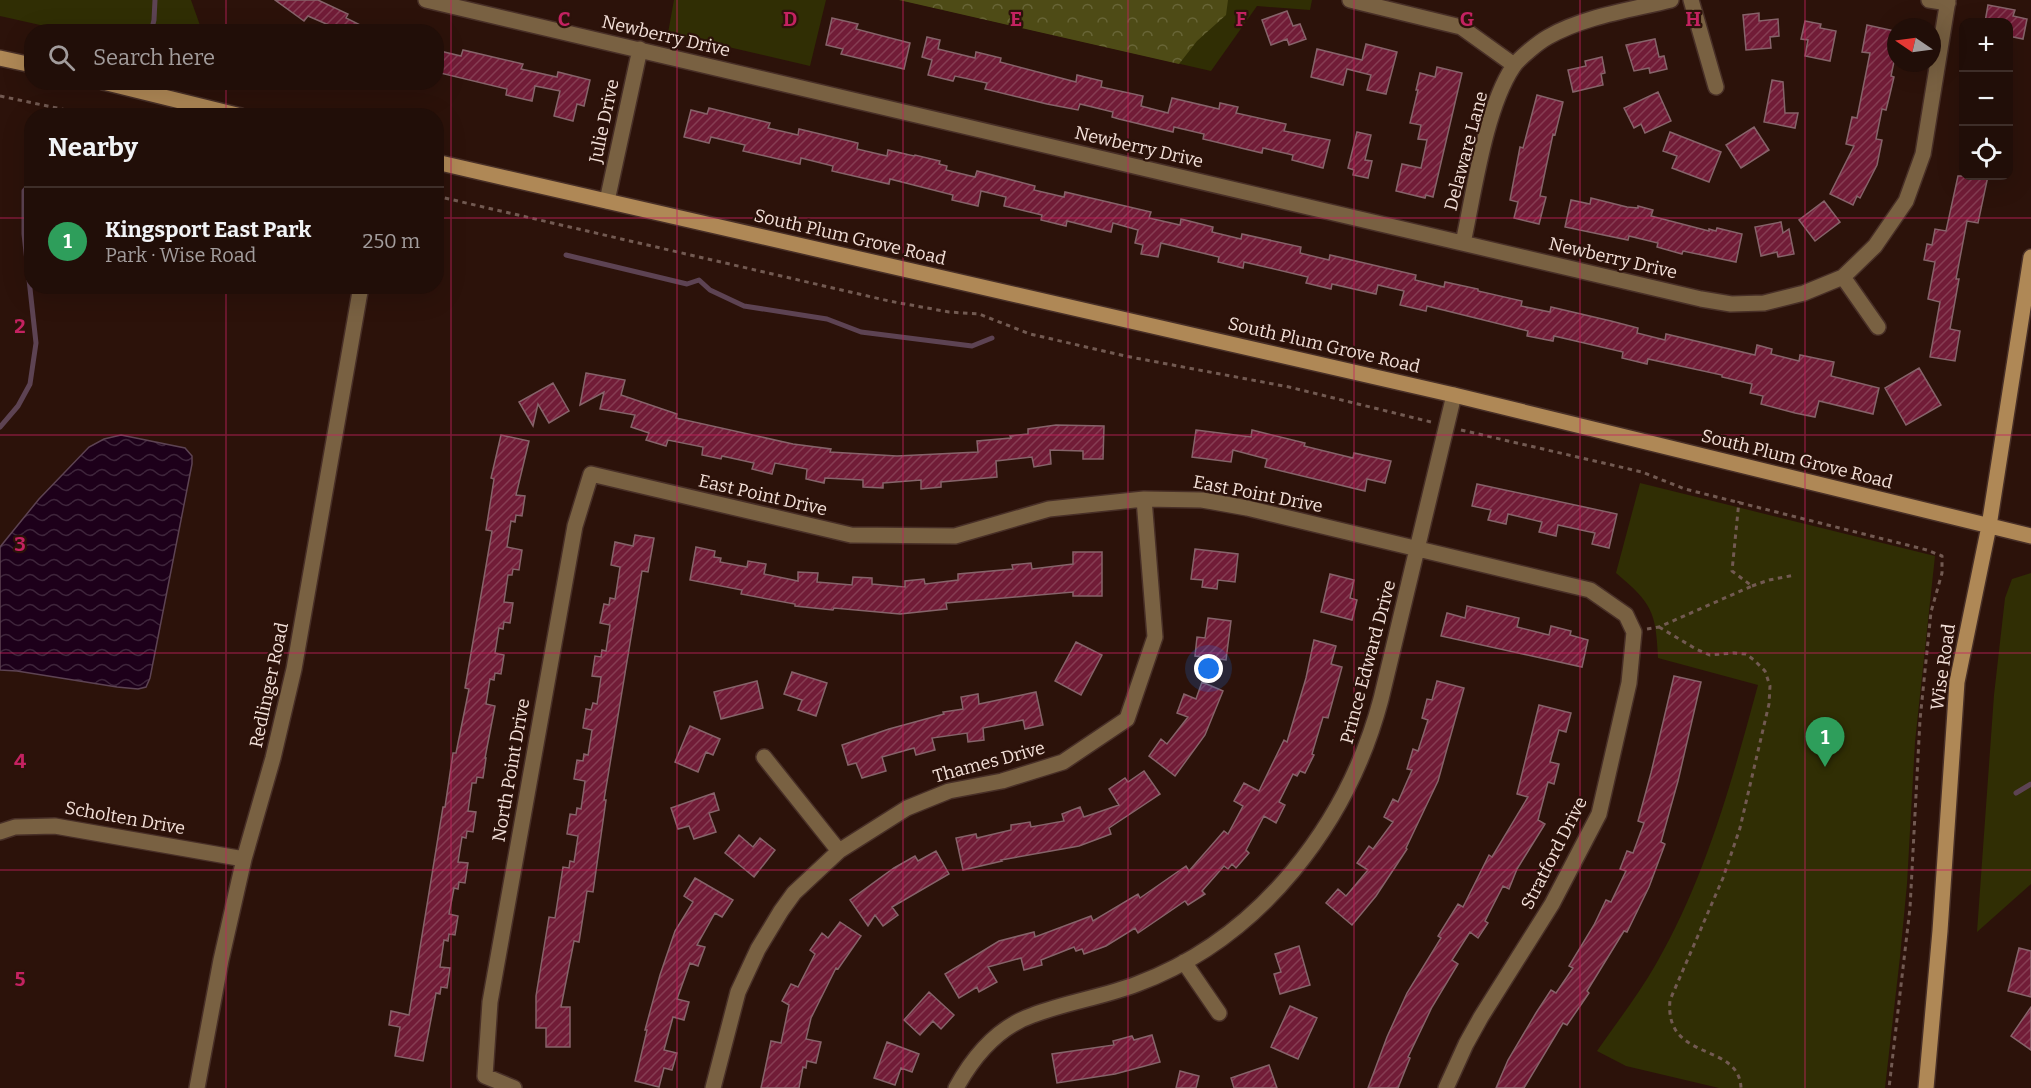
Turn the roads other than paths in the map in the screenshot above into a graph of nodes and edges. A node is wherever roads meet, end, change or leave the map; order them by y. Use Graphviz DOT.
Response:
graph roads {
  1 [pos="426,0"];
  2 [pos="1350,0"];
  3 [pos="1671,0"];
  4 [pos="1690,0"];
  5 [pos="1929,0"];
  6 [pos="1948,1"];
  7 [pos="640,49"];
  8 [pos="0,58"];
  9 [pos="24,63"];
  10 [pos="1514,65"];
  11 [pos="1716,87"];
  12 [pos="135,90"];
  13 [pos="209,108"];
  14 [pos="444,164"];
  15 [pos="607,201"];
  16 [pos="1463,243"];
  17 [pos="2031,257"];
  18 [pos="1843,277"];
  19 [pos="361,294"];
  20 [pos="1878,327"];
  21 [pos="1454,395"];
  22 [pos="591,474"];
  23 [pos="1144,499"];
  24 [pos="1989,526"];
  25 [pos="2031,536"];
  26 [pos="1417,549"];
  27 [pos="1634,632"];
  28 [pos="764,757"];
  29 [pos="0,832"];
  30 [pos="839,851"];
  31 [pos="244,859"];
  32 [pos="1184,962"];
  33 [pos="1219,1013"];
  34 [pos="197,1088"];
  35 [pos="514,1088"];
  36 [pos="713,1088"];
  37 [pos="956,1088"];
  38 [pos="1446,1088"];
  39 [pos="1926,1088"];
  1 -- 7 [label="street, Newberry Drive"];
  2 -- 10 [label="street"];
  3 -- 10 [label="street, Delaware Lane"];
  4 -- 11 [label="street"];
  5 -- 6 [label="street"];
  6 -- 18 [label="street"];
  7 -- 15 [label="street, Julie Drive"];
  7 -- 16 [label="street, Newberry Drive"];
  8 -- 9 [label="street"];
  10 -- 16 [label="street, Delaware Lane"];
  12 -- 13 [label="street"];
  14 -- 15 [label="street, South Plum Grove Road"];
  15 -- 21 [label="street, South Plum Grove Road"];
  16 -- 18 [label="street, Newberry Drive"];
  17 -- 24 [label="street, Wise Road"];
  18 -- 20 [label="street"];
  19 -- 31 [label="street, Redlinger Road"];
  21 -- 24 [label="street, South Plum Grove Road"];
  21 -- 26 [label="street, Prince Edward Drive"];
  22 -- 23 [label="street, East Point Drive"];
  22 -- 35 [label="street, North Point Drive"];
  23 -- 26 [label="street, East Point Drive"];
  23 -- 30 [label="street, Thames Drive"];
  24 -- 25 [label="street, South Plum Grove Road"];
  24 -- 39 [label="street, Wise Road"];
  26 -- 27 [label="street, East Point Drive"];
  26 -- 32 [label="street, Prince Edward Drive"];
  27 -- 38 [label="street, Stratford Drive"];
  28 -- 30 [label="street"];
  29 -- 31 [label="street, Scholten Drive"];
  30 -- 36 [label="street, Thames Drive"];
  31 -- 34 [label="street, Redlinger Road"];
  32 -- 33 [label="street"];
  32 -- 37 [label="street, Prince Edward Drive"];
}
